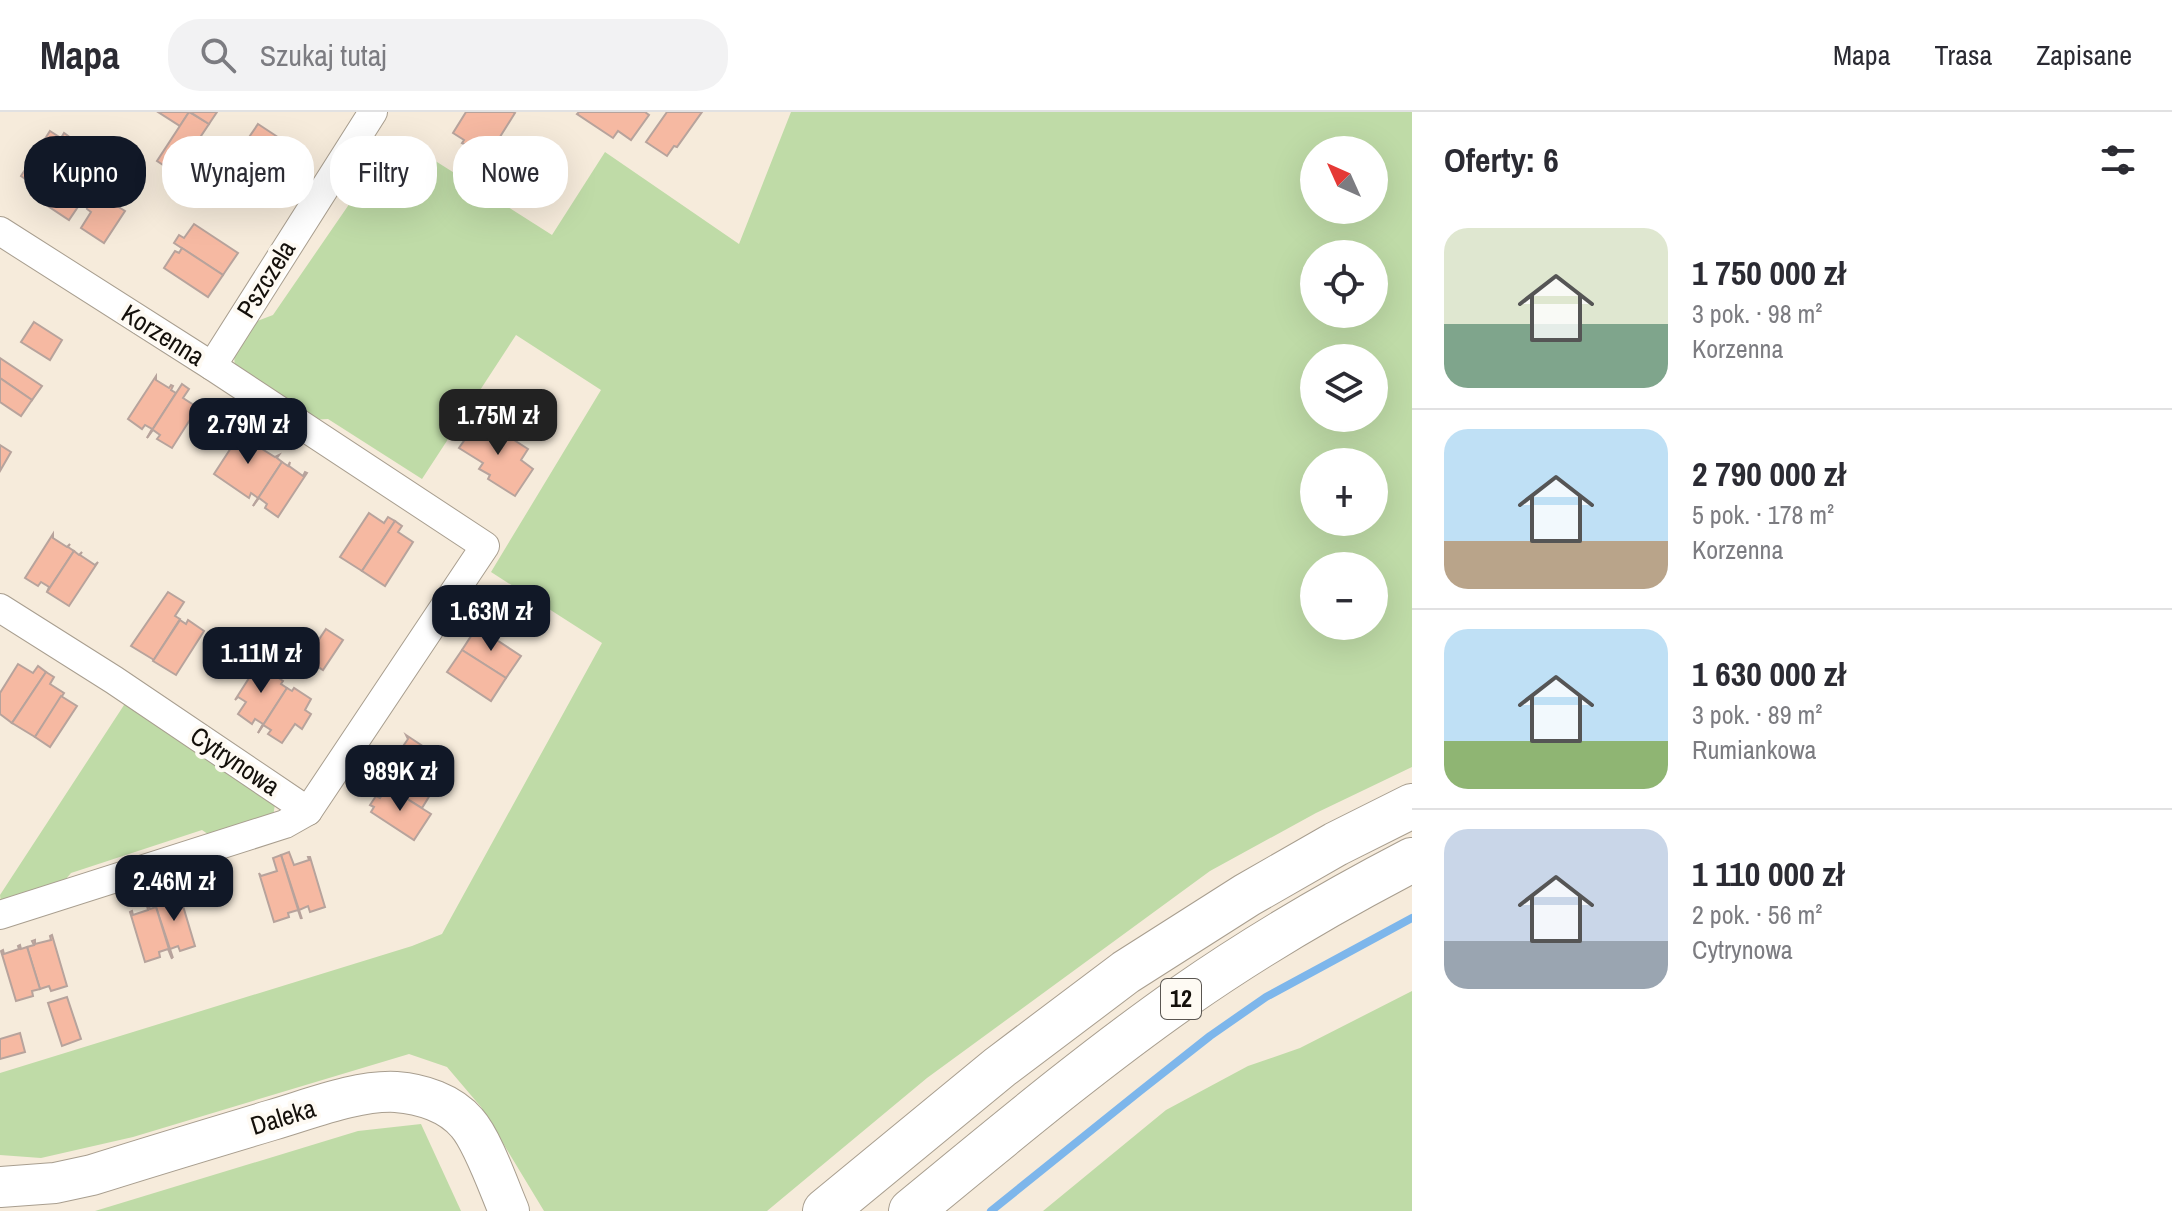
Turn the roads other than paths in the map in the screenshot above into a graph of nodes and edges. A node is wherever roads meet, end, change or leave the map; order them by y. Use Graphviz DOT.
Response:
graph roads {
  1 [pos="373,112"];
  2 [pos="0,231"];
  3 [pos="212,366"];
  4 [pos="0,608"];
  5 [pos="1412,806"];
  6 [pos="308,811"];
  7 [pos="1412,860"];
  8 [pos="0,915"];
  9 [pos="0,1187"];
  10 [pos="509,1211"];
  11 [pos="825,1211"];
  12 [pos="911,1211"];
  1 -- 3 [label="street, Pszczela"];
  2 -- 3 [label="street, Korzenna"];
  3 -- 6 [label="street, Korzenna"];
  4 -- 6 [label="street, Cytrynowa"];
  5 -- 11 [label="main road, 12"];
  6 -- 8 [label="street"];
  7 -- 12 [label="main road, 12"];
  9 -- 10 [label="street, Daleka"];
}
